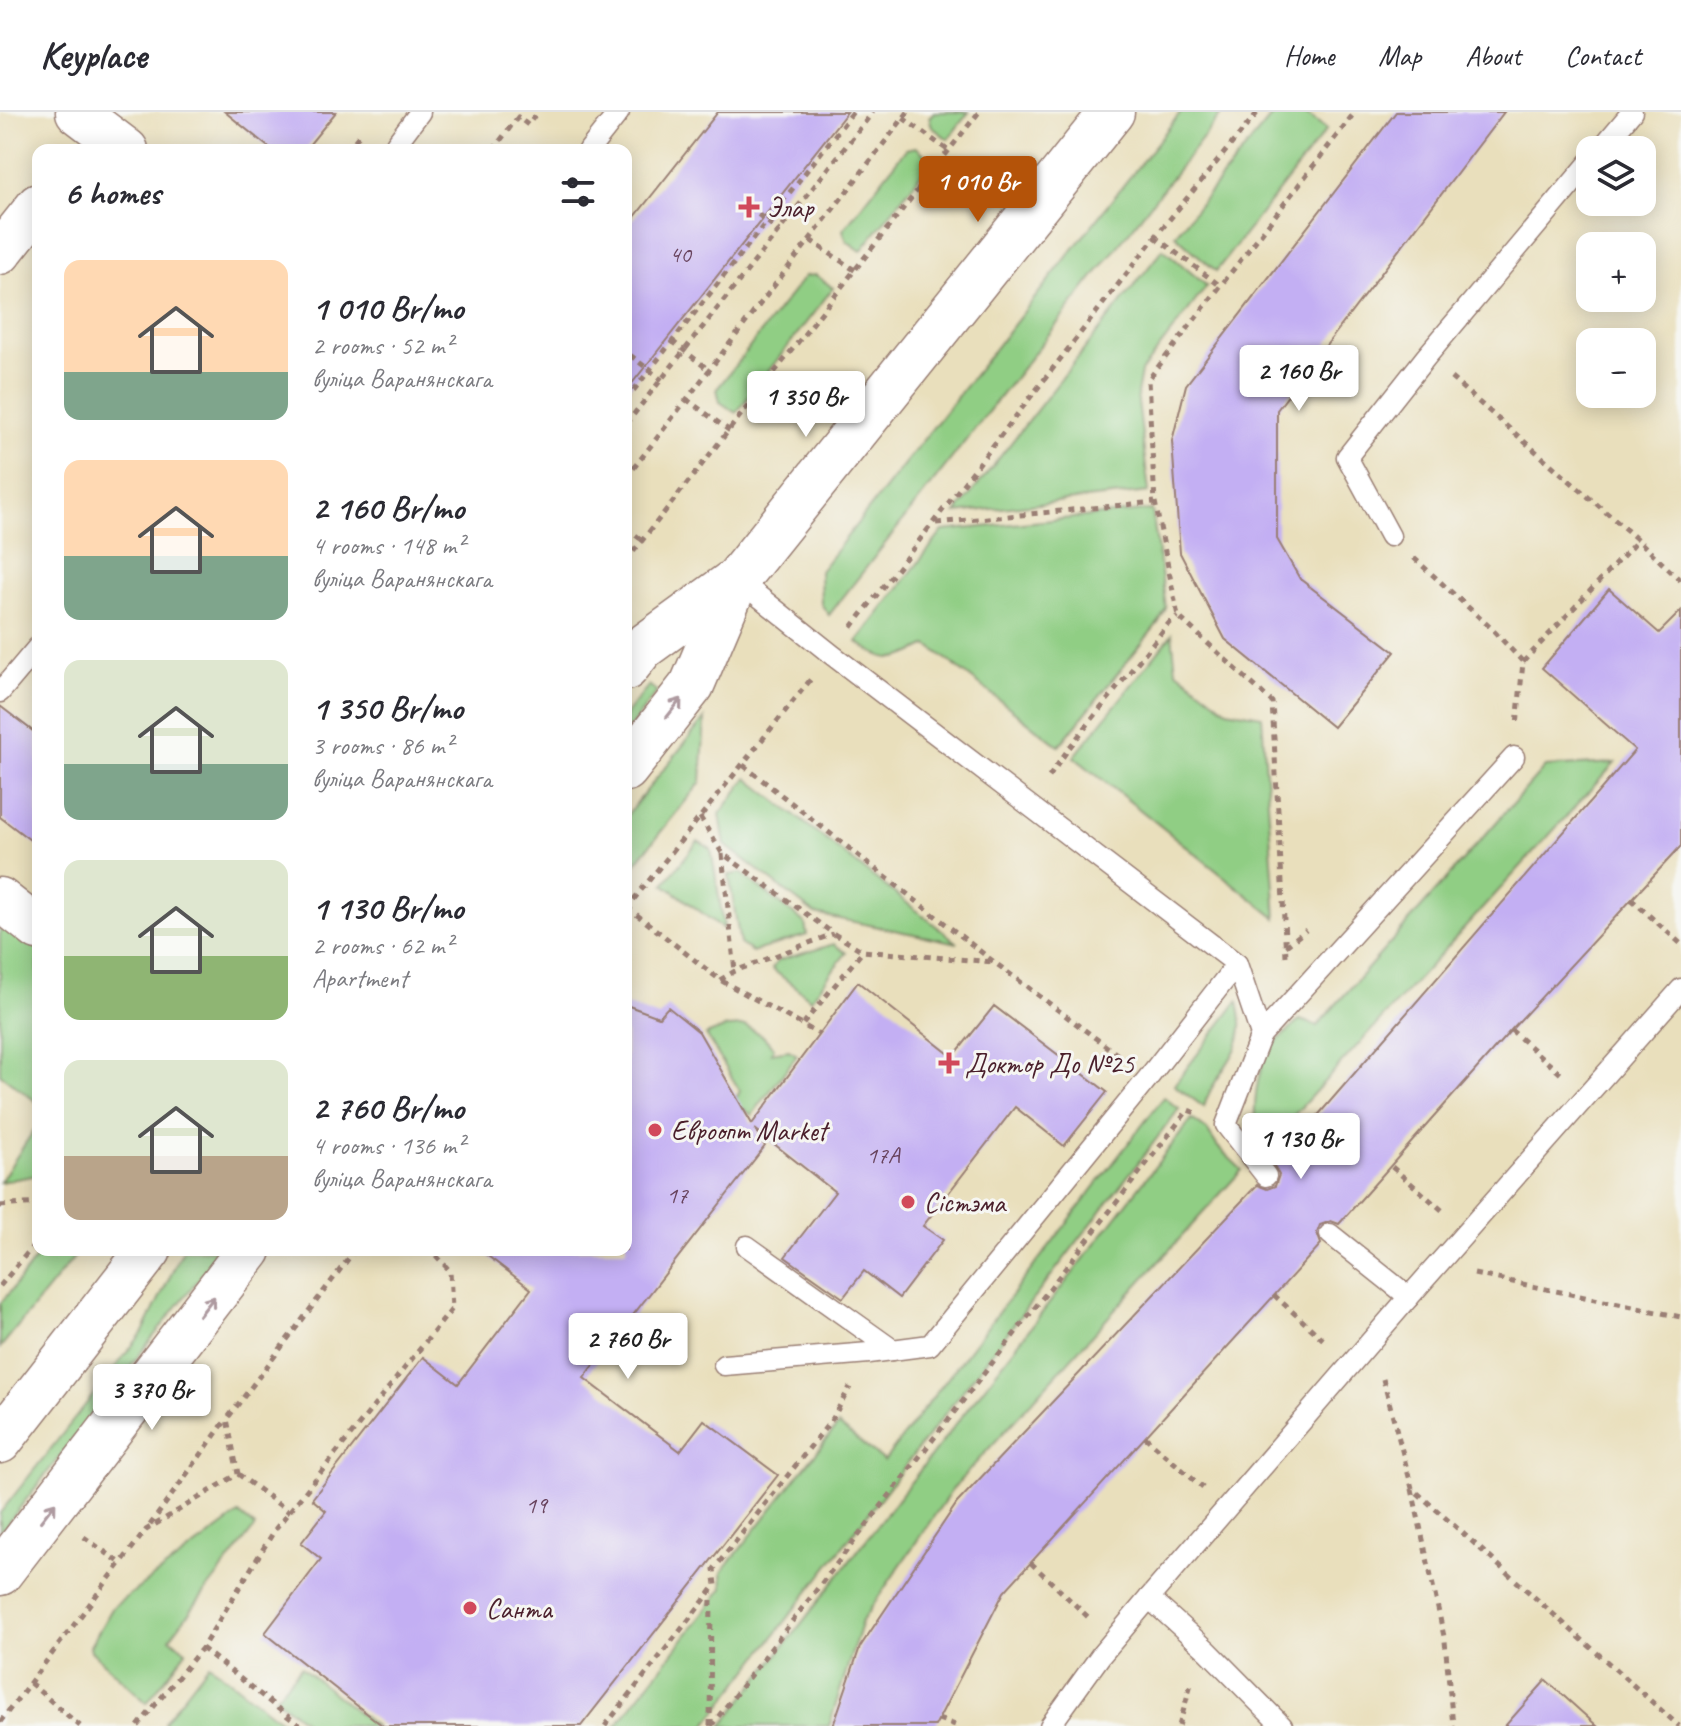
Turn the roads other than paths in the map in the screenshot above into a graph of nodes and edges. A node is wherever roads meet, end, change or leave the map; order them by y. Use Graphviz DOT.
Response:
graph roads {
  1 [pos="420,112"];
  2 [pos="619,112"];
  3 [pos="1112,112"];
  4 [pos="1632,112"];
  5 [pos="1612,136"];
  6 [pos="396,144"];
  7 [pos="594,144"];
  8 [pos="1576,179"];
  9 [pos="32,213"];
  10 [pos="0,253"];
  11 [pos="1390,536"];
  12 [pos="737,579"];
  13 [pos="32,654"];
  14 [pos="632,660"];
  15 [pos="0,692"];
  16 [pos="1514,757"];
  17 [pos="632,761"];
  18 [pos="0,899"];
  19 [pos="32,924"];
  20 [pos="1237,964"];
  21 [pos="1681,989"];
  22 [pos="1261,1035"];
  23 [pos="1266,1176"];
  24 [pos="1330,1234"];
  25 [pos="747,1246"];
  26 [pos="144,1256"];
  27 [pos="244,1256"];
  28 [pos="1409,1297"];
  29 [pos="893,1350"];
  30 [pos="724,1365"];
  31 [pos="0,1441"];
  32 [pos="0,1573"];
  33 [pos="1149,1598"];
  34 [pos="1050,1726"];
  35 [pos="1282,1726"];
  1 -- 6 [label="lane"];
  2 -- 7 [label="lane"];
  3 -- 12 [label="main road"];
  4 -- 5 [label="lane"];
  8 -- 11 [label="lane"];
  9 -- 10 [label="street"];
  12 -- 14 [label="main road"];
  17 -- 12 [label="main road, one-way"];
  12 -- 20 [label="lane"];
  13 -- 15 [label="lane"];
  16 -- 22 [label="lane"];
  18 -- 19 [label="street"];
  20 -- 22 [label="lane"];
  20 -- 29 [label="lane"];
  21 -- 28 [label="lane"];
  22 -- 23 [label="lane"];
  24 -- 28 [label="lane"];
  25 -- 29 [label="lane"];
  26 -- 31 [label="main road"];
  32 -- 27 [label="main road, one-way"];
  28 -- 33 [label="lane"];
  29 -- 30 [label="lane"];
  33 -- 34 [label="lane"];
  33 -- 35 [label="lane"];
}
